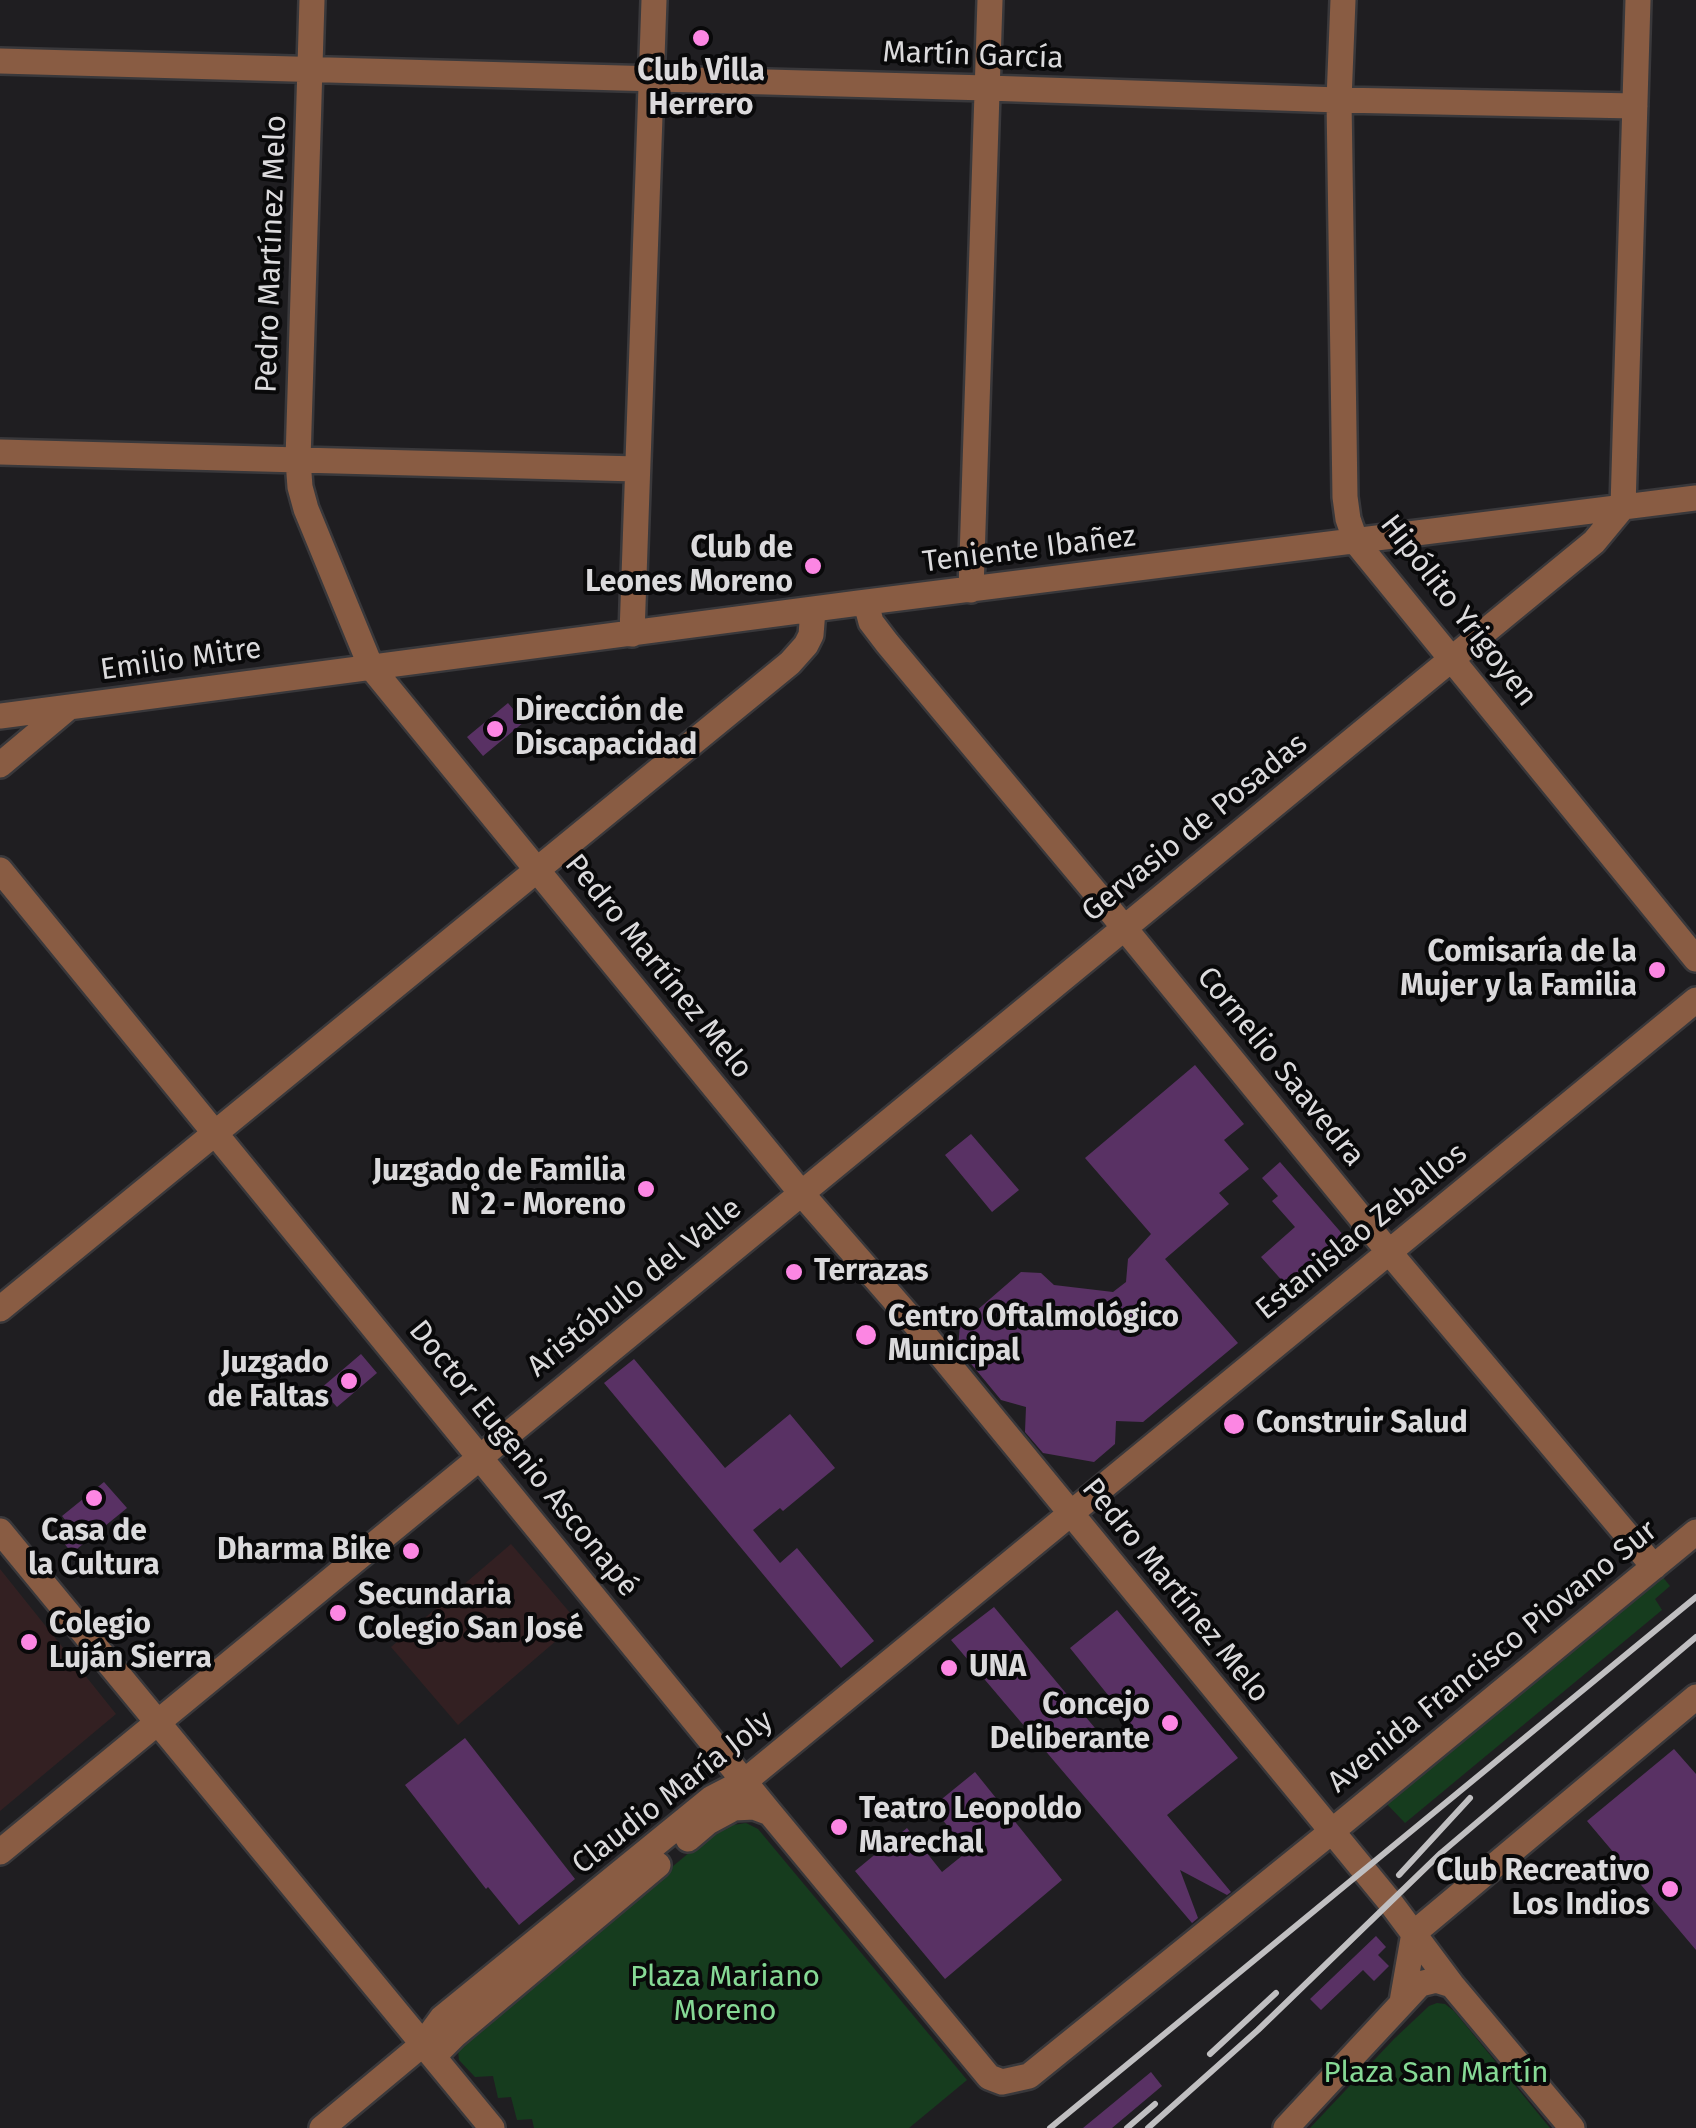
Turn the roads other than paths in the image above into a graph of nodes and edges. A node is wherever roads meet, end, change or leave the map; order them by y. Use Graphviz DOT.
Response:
graph roads {
  1 [pos="312,0"];
  2 [pos="654,0"];
  3 [pos="990,0"];
  4 [pos="1342,0"];
  5 [pos="1638,0"];
  6 [pos="0,62"];
  7 [pos="310,70"];
  8 [pos="652,79"];
  9 [pos="987,88"];
  10 [pos="1340,100"];
  11 [pos="1635,106"];
  12 [pos="0,452"];
  13 [pos="298,460"];
  14 [pos="637,469"];
  15 [pos="1696,498"];
  16 [pos="1624,508"];
  17 [pos="1356,542"];
  18 [pos="972,590"];
  19 [pos="866,602"];
  20 [pos="812,610"];
  21 [pos="632,634"];
  22 [pos="1452,660"];
  23 [pos="371,667"];
  24 [pos="68,708"];
  25 [pos="0,716"];
  26 [pos="0,764"];
  27 [pos="0,870"];
  28 [pos="536,870"];
  29 [pos="1124,928"];
  30 [pos="1696,958"];
  31 [pos="1696,1000"];
  32 [pos="214,1133"];
  33 [pos="802,1194"];
  34 [pos="1389,1252"];
  35 [pos="0,1309"];
  36 [pos="480,1458"];
  37 [pos="1070,1514"];
  38 [pos="0,1530"];
  39 [pos="1696,1532"];
  40 [pos="1654,1567"];
  41 [pos="1696,1697"];
  42 [pos="157,1723"];
  43 [pos="744,1781"];
  44 [pos="770,1813"];
  45 [pos="1332,1832"];
  46 [pos="0,1852"];
  47 [pos="1414,1932"];
  48 [pos="1452,1985"];
  49 [pos="1402,2002"];
  50 [pos="428,2050"];
  51 [pos="1002,2082"];
  52 [pos="322,2128"];
  53 [pos="492,2128"];
  54 [pos="1286,2128"];
  55 [pos="1572,2128"];
  1 -- 7 [label="street, Pedro Martínez Melo"];
  2 -- 8 [label="street"];
  3 -- 9 [label="street"];
  4 -- 10 [label="street, Hipólito Yrigoyen"];
  5 -- 11 [label="street"];
  6 -- 7 [label="street, Martín García"];
  7 -- 8 [label="street, Martín García"];
  7 -- 13 [label="street, Pedro Martínez Melo"];
  8 -- 9 [label="street, Martín García"];
  8 -- 14 [label="street"];
  9 -- 10 [label="street, Martín García"];
  9 -- 18 [label="street"];
  10 -- 11 [label="street, Martín García"];
  10 -- 17 [label="street, Hipólito Yrigoyen"];
  11 -- 16 [label="street"];
  12 -- 13 [label="street"];
  13 -- 14 [label="street"];
  13 -- 23 [label="street, Pedro Martínez Melo"];
  14 -- 21 [label="street"];
  15 -- 16 [label="street, Teniente Ibañez"];
  16 -- 17 [label="street, Teniente Ibañez"];
  16 -- 22 [label="street, Gervasio de Posadas"];
  17 -- 18 [label="street, Teniente Ibañez"];
  17 -- 22 [label="street, Hipólito Yrigoyen"];
  18 -- 19 [label="street, Teniente Ibañez"];
  19 -- 20 [label="street, Teniente Ibañez"];
  19 -- 29 [label="street, Cornelio Saavedra"];
  20 -- 21 [label="street, Teniente Ibañez"];
  20 -- 28 [label="street"];
  21 -- 23 [label="street, Teniente Ibañez"];
  22 -- 29 [label="street, Gervasio de Posadas"];
  22 -- 30 [label="street, Hipólito Yrigoyen"];
  23 -- 24 [label="street, Emilio Mitre"];
  23 -- 28 [label="street, Pedro Martínez Melo"];
  24 -- 25 [label="street, Emilio Mitre"];
  24 -- 26 [label="street"];
  27 -- 32 [label="street, Doctor Eugenio Asconapé"];
  28 -- 32 [label="street"];
  28 -- 33 [label="street, Pedro Martínez Melo"];
  29 -- 33 [label="street, Gervasio de Posadas"];
  29 -- 34 [label="street, Cornelio Saavedra"];
  31 -- 34 [label="street, Estanislao Zeballos"];
  32 -- 35 [label="street"];
  32 -- 36 [label="street, Doctor Eugenio Asconapé"];
  33 -- 36 [label="street, Aristóbulo del Valle"];
  33 -- 37 [label="street, Pedro Martínez Melo"];
  34 -- 37 [label="street, Estanislao Zeballos"];
  34 -- 40 [label="street, Cornelio Saavedra"];
  36 -- 42 [label="street, Aristóbulo del Valle"];
  36 -- 43 [label="street, Doctor Eugenio Asconapé"];
  37 -- 43 [label="street, Claudio María Joly"];
  37 -- 45 [label="street, Pedro Martínez Melo"];
  38 -- 42 [label="street"];
  39 -- 40 [label="street, Avenida Francisco Piovano Sur"];
  40 -- 45 [label="street, Avenida Francisco Piovano Sur"];
  41 -- 47 [label="street"];
  42 -- 46 [label="street, Aristóbulo del Valle"];
  42 -- 50 [label="street"];
  43 -- 44 [label="street, Doctor Eugenio Asconapé"];
  43 -- 50 [label="street, Claudio María Joly"];
  44 -- 50 [label="street, Claudio María Joly"];
  44 -- 51 [label="street, Doctor Eugenio Asconapé"];
  45 -- 47 [label="street, Pedro Martínez Melo"];
  45 -- 51 [label="street, Avenida Francisco Piovano Sur"];
  47 -- 48 [label="street, Pedro Martínez Melo"];
  47 -- 49 [label="street"];
  48 -- 49 [label="street"];
  48 -- 55 [label="street, Pedro Martínez Melo"];
  49 -- 54 [label="street"];
  50 -- 52 [label="street, Claudio María Joly"];
  50 -- 53 [label="street"];
}
